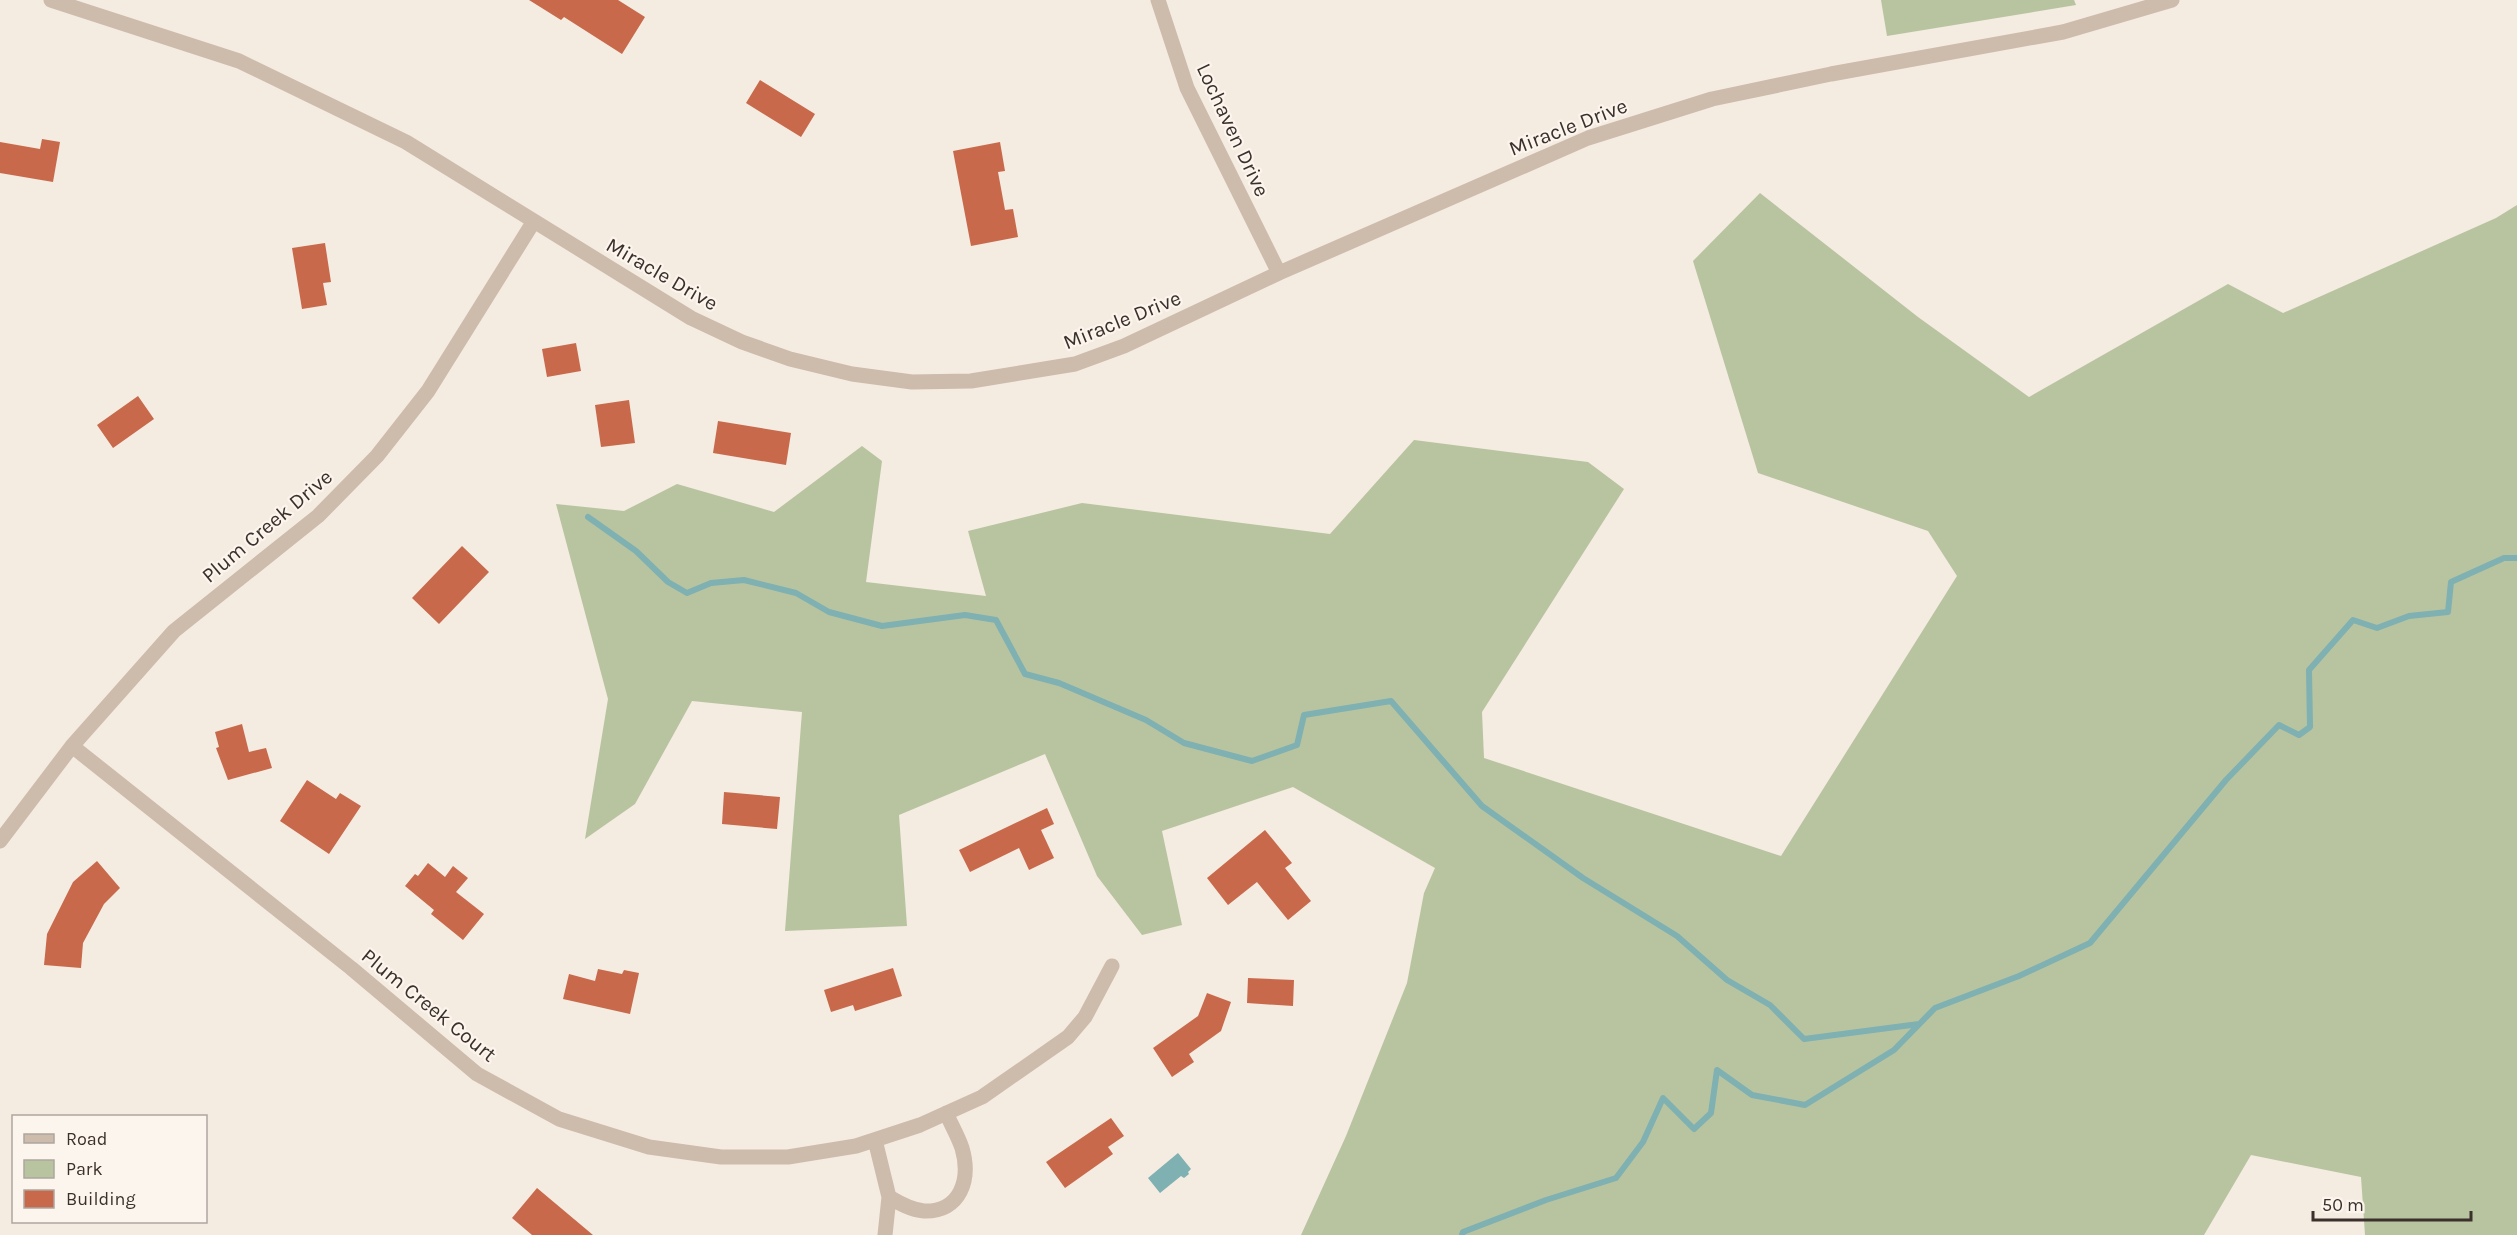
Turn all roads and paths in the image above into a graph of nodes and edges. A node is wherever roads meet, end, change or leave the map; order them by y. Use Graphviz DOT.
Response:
graph roads {
  1 [pos="51,0"];
  2 [pos="1158,0"];
  3 [pos="2172,0"];
  4 [pos="534,221"];
  5 [pos="1279,273"];
  6 [pos="72,746"];
  7 [pos="0,841"];
  8 [pos="1112,966"];
  9 [pos="946,1113"];
  10 [pos="875,1140"];
  11 [pos="889,1197"];
  12 [pos="885,1235"];
  1 -- 4 [label="street, Miracle Drive"];
  2 -- 5 [label="street, Lochaven Drive"];
  3 -- 5 [label="street, Miracle Drive"];
  4 -- 5 [label="street, Miracle Drive"];
  4 -- 6 [label="street, Plum Creek Drive"];
  6 -- 7 [label="street, Plum Creek Drive"];
  6 -- 10 [label="street, Plum Creek Court"];
  8 -- 9 [label="street, Plum Creek Court"];
  9 -- 10 [label="street, Plum Creek Court"];
  9 -- 11 [label="street"];
  10 -- 11 [label="street"];
  11 -- 12 [label="street"];
}
